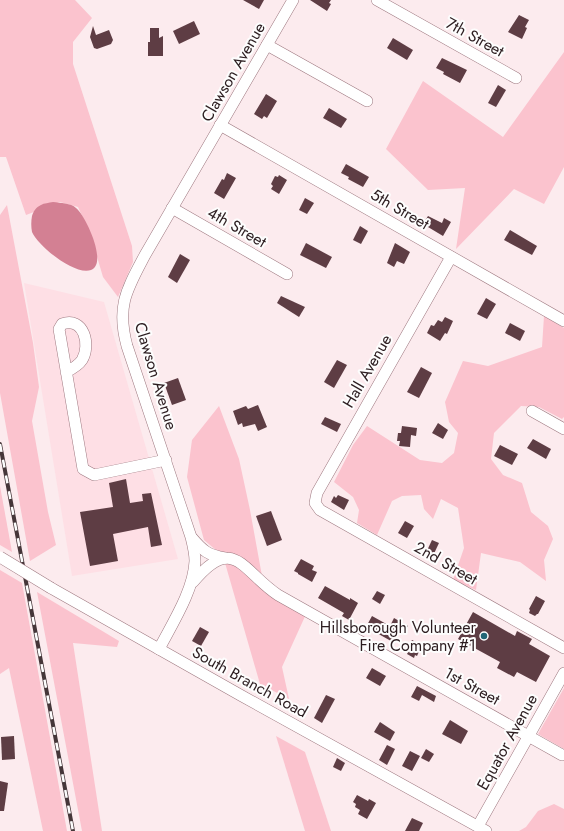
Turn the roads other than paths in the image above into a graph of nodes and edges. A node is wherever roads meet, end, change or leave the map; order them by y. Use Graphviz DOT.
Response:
graph roads {
  1 [pos="293,0"];
  2 [pos="377,0"];
  3 [pos="267,44"];
  4 [pos="516,78"];
  5 [pos="366,101"];
  6 [pos="220,125"];
  7 [pos="172,208"];
  8 [pos="451,257"];
  9 [pos="287,274"];
  10 [pos="564,321"];
  11 [pos="66,372"];
  12 [pos="532,411"];
  13 [pos="564,429"];
  14 [pos="166,460"];
  15 [pos="316,503"];
  16 [pos="191,537"];
  17 [pos="0,557"];
  18 [pos="225,558"];
  19 [pos="191,584"];
  20 [pos="564,648"];
  21 [pos="159,649"];
  22 [pos="564,673"];
  23 [pos="528,736"];
  24 [pos="562,756"];
  25 [pos="482,829"];
  1 -- 3 [label="street, Clawson Avenue"];
  2 -- 4 [label="street, 7th Street"];
  3 -- 5 [label="street"];
  3 -- 6 [label="street, Clawson Avenue"];
  6 -- 7 [label="street, Clawson Avenue"];
  6 -- 8 [label="street, 5th Street"];
  7 -- 9 [label="street, 4th Street"];
  7 -- 14 [label="street, Clawson Avenue"];
  8 -- 10 [label="street, 5th Street"];
  8 -- 15 [label="street, Hall Avenue"];
  11 -- 14 [label="street"];
  12 -- 13 [label="street"];
  14 -- 16 [label="street, Clawson Avenue"];
  15 -- 20 [label="street, 2nd Street"];
  16 -- 18 [label="street, 1st Street"];
  16 -- 19 [label="street, Clawson Avenue"];
  17 -- 21 [label="street, South Branch Road, bridge"];
  18 -- 19 [label="street"];
  18 -- 23 [label="street, 1st Street"];
  19 -- 21 [label="street, Clawson Avenue"];
  21 -- 25 [label="street, South Branch Road"];
  22 -- 23 [label="street, Equator Avenue"];
  23 -- 24 [label="street, 1st Street"];
  23 -- 25 [label="street, Equator Avenue"];
}
